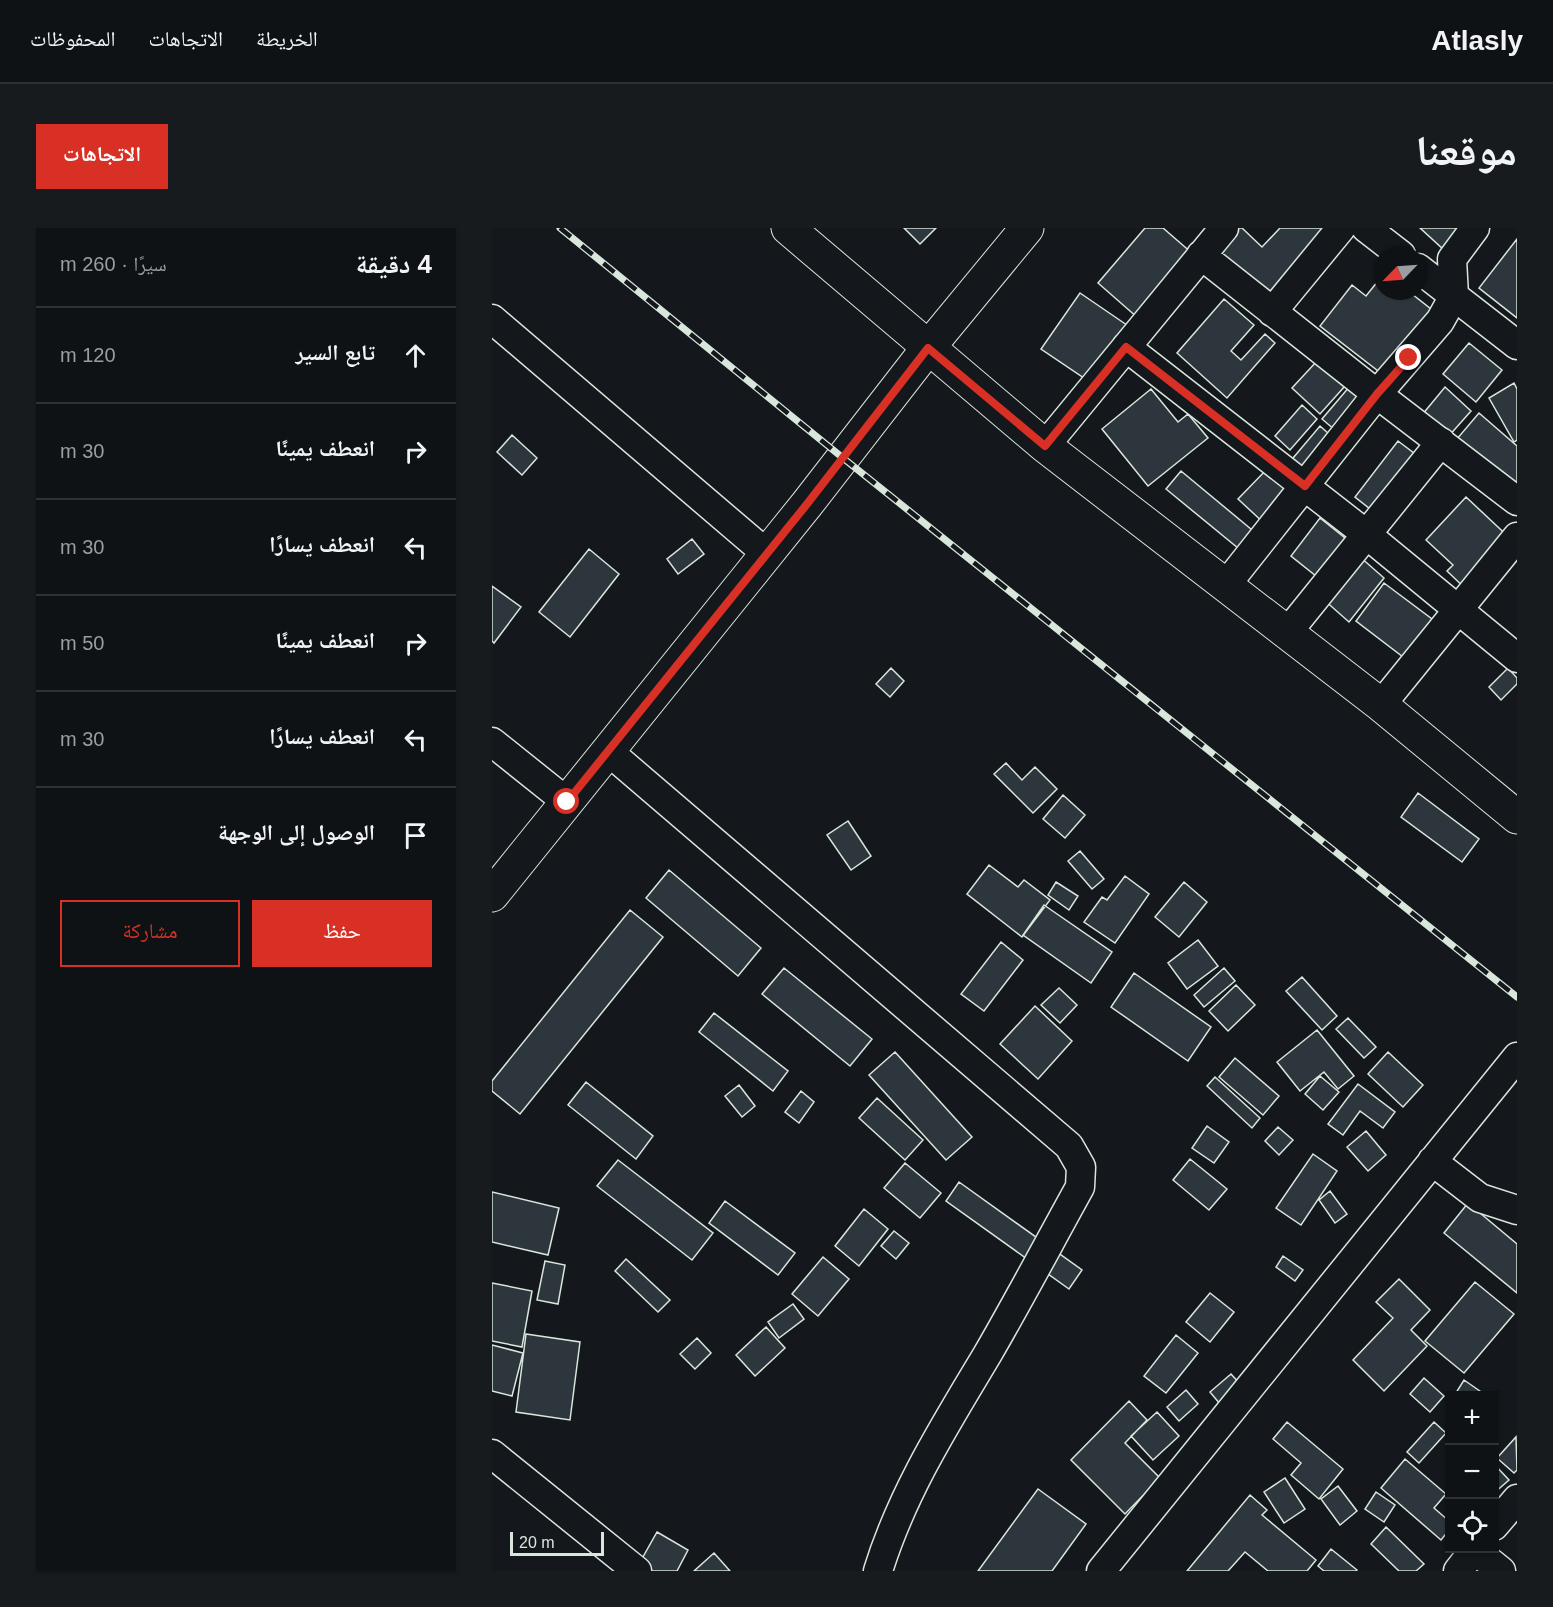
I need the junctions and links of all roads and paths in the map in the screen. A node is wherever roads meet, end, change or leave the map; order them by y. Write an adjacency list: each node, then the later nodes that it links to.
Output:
1 (788, 228): 15 (street)
2 (1027, 228): 15 (street)
3 (1224, 228): 8 (street)
4 (1341, 228): 11 (street)
5 (1366, 228): 7 (street)
6 (1475, 228): 10 (street)
7 (1389, 246)
8 (1201, 255): 11 (street); 14 (street)
9 (1427, 275): 10 (street)
10 (1454, 296): 13 (street); 16 (street)
11 (1272, 312): 16 (street)
12 (492, 319): 23 (street)
13 (1517, 345)
14 (1126, 347): 18 (street); 19 (street)
15 (928, 348): 18 (street); 23 (street)
16 (1377, 394): 17 (street); 19 (street)
17 (1441, 442): 20 (street); 21 (street)
18 (1045, 446): 24 (street)
19 (1305, 486): 21 (street); 24 (street)
20 (1517, 501)
21 (1366, 534): 25 (street); 26 (street)
22 (1517, 537): 25 (street)
23 (767, 554): 30 (street)
24 (1226, 585): 26 (street)
25 (1458, 609): 27 (street); 28 (street)
26 (1287, 633): 28 (street)
27 (1517, 658)
28 (1381, 705): 32 (street)
29 (492, 742): 31 (street)
30 (608, 751): 31 (street); 42 (street)
31 (567, 802): 33 (street)
32 (1517, 817)
33 (492, 895)
34 (1517, 1057): 35 (street)
35 (1432, 1161): 36 (street); 43 (street)
36 (1517, 1210)
37 (492, 1454): 41 (street)
38 (1517, 1499): 39 (street)
39 (1499, 1520)
40 (1470, 1556): 44 (street)
41 (637, 1571)
42 (878, 1571)
43 (1101, 1571)
44 (1501, 1571)

